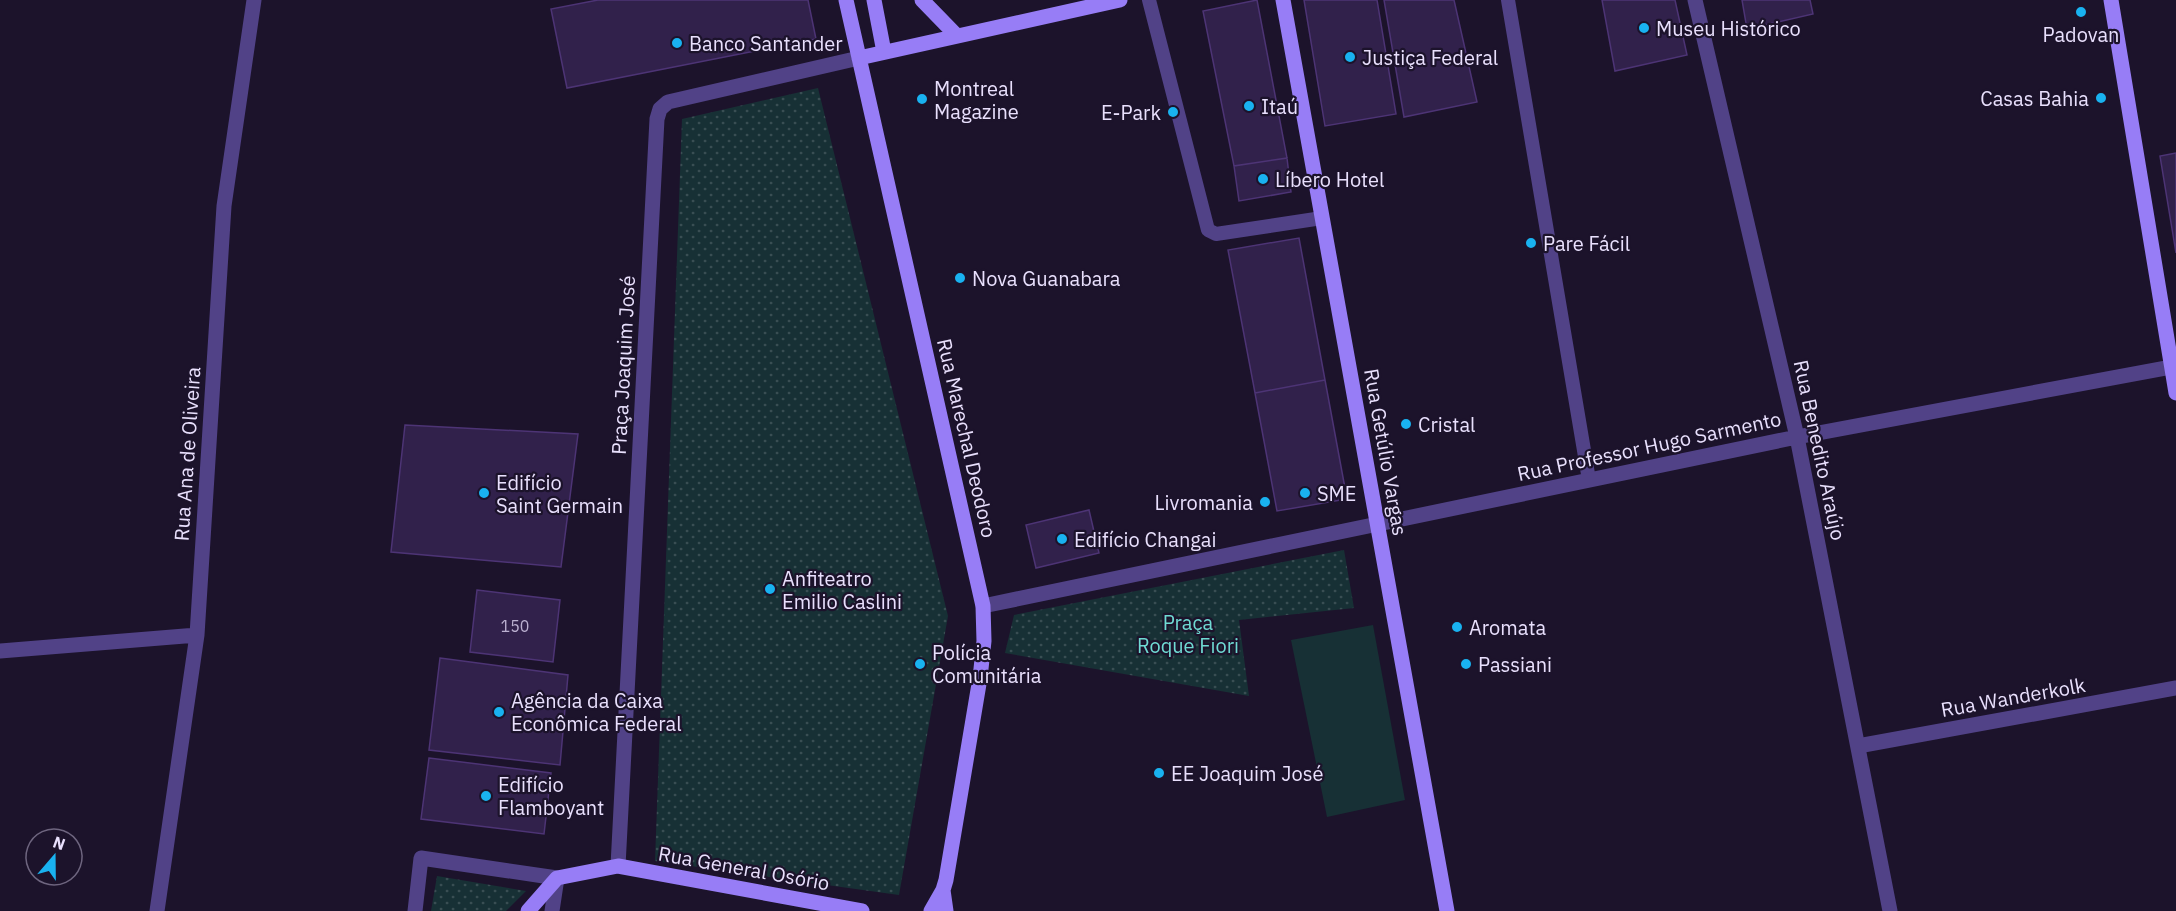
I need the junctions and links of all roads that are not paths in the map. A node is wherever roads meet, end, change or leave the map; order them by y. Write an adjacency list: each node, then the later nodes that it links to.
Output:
1 (254, 0): 21 (street, Rua Ana de Oliveira)
2 (846, 0): 13 (main road, Rua Marechal Deodoro)
3 (873, 0): 12 (main road)
4 (922, 0): 11 (main road)
5 (1120, 0): 11 (main road)
6 (1149, 0): 14 (lane)
7 (1282, 0): 14 (main road, Rua Getúlio Vargas)
8 (1508, 0): 18 (lane)
9 (1695, 0): 17 (street, Rua Benedito Araújo)
10 (2111, 0): 15 (main road)
11 (957, 36): 12 (main road)
12 (884, 52): 13 (main road)
13 (859, 58): 20 (main road, Rua Marechal Deodoro); 25 (street, Praça Joaquim José)
14 (1322, 218): 19 (main road, Rua Getúlio Vargas)
15 (2174, 366): 16 (main road); 17 (street, Rua Professor Hugo Sarmento)
16 (2176, 393)
17 (1797, 437): 18 (street, Rua Professor Hugo Sarmento); 24 (street, Rua Benedito Araújo)
18 (1589, 480): 19 (street, Rua Professor Hugo Sarmento)
19 (1378, 524): 20 (street); 35 (main road, Rua Getúlio Vargas)
20 (983, 606): 27 (main road, Rua Marechal Deodoro)
21 (197, 635): 22 (street); 28 (street, Rua Ana de Oliveira)
22 (0, 651)
23 (2176, 688): 24 (street, Rua Wanderkolk)
24 (1858, 746): 36 (street, Rua Benedito Araújo)
25 (618, 866): 26 (main road); 32 (main road, Rua General Osório)
26 (557, 878): 29 (street); 30 (main road); 31 (street)
27 (943, 890): 33 (main road, Rua Marechal Deodoro); 34 (main road, Rua Marechal Deodoro)
28 (157, 911)
29 (415, 911)
30 (528, 911)
31 (552, 911)
32 (862, 911)
33 (931, 911)
34 (946, 911)
35 (1447, 911)
36 (1890, 911)

